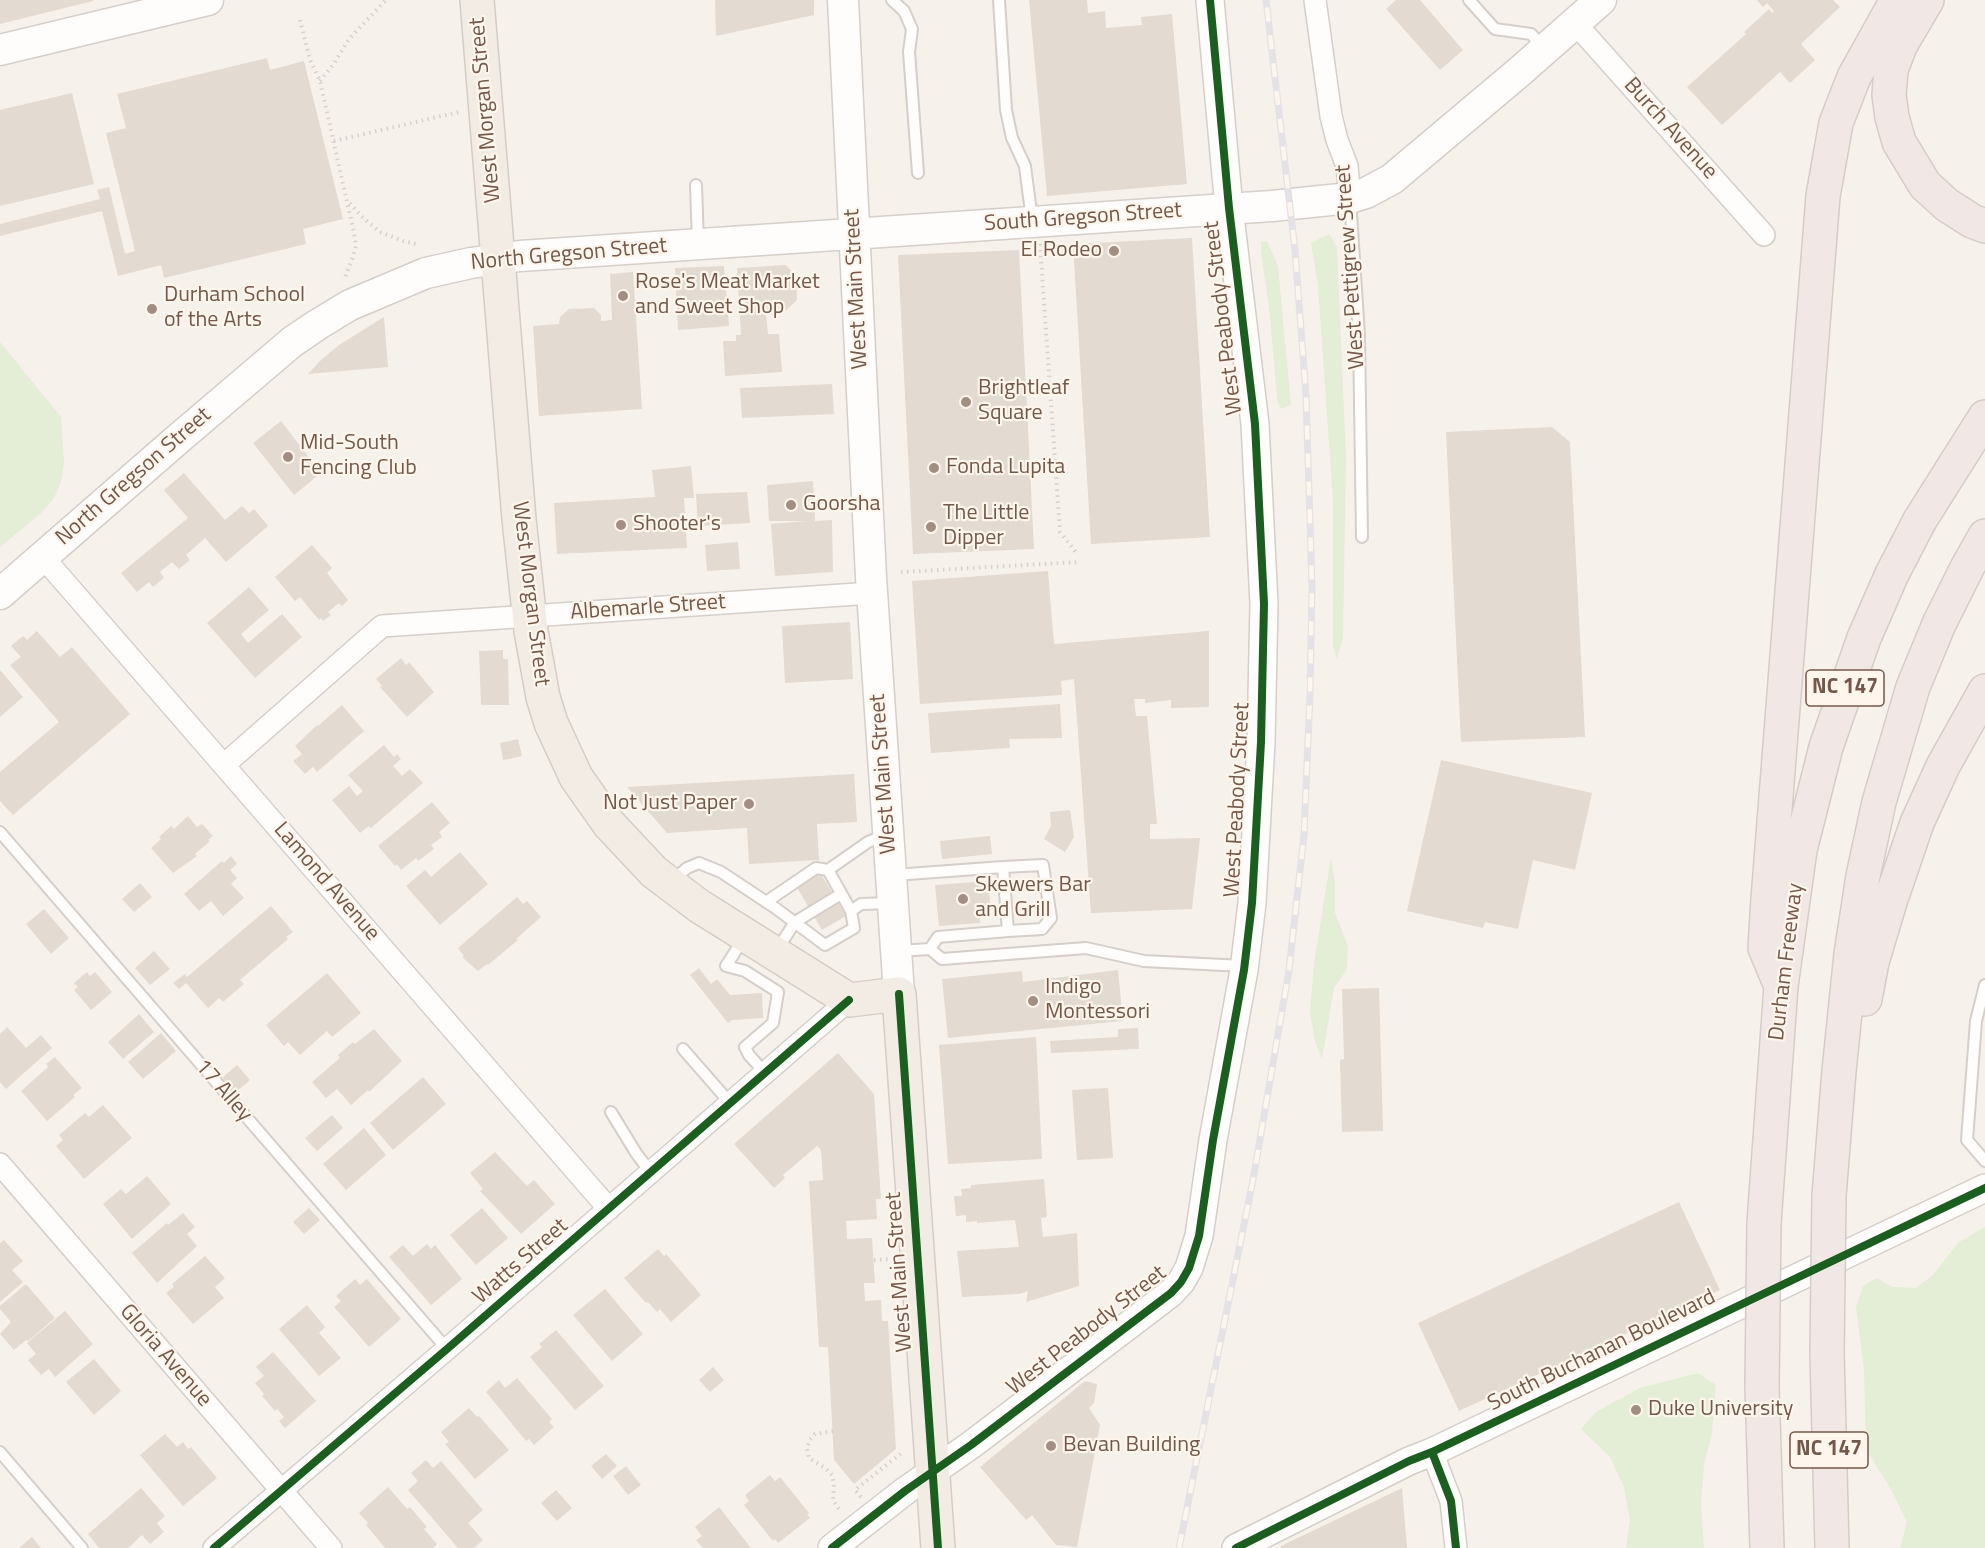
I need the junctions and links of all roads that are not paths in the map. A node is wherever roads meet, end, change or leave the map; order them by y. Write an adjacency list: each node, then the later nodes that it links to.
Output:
1 (208, 0): 12 (main road)
2 (477, 0): 25 (main road, West Morgan Street)
3 (843, 0): 22 (main road, West Main Street)
4 (892, 0): 16 (lane)
5 (999, 0): 21 (lane)
6 (1210, 0): 19 (street, West Peabody Street)
7 (1315, 0): 18 (street, West Pettigrew Street)
8 (1469, 0): 15 (lane)
9 (1601, 0): 13 (main road, South Gregson Street)
10 (1897, 0): 52 (highway)
11 (1927, 0): 20 (highway)
12 (126, 10): 14 (main road)
13 (1575, 23): 15 (main road, South Gregson Street); 23 (street, Burch Avenue)
14 (0, 50)
15 (1545, 50): 18 (main road, South Gregson Street)
16 (918, 173)
17 (696, 185): 24 (lane)
18 (1350, 198): 19 (main road, South Gregson Street); 28 (lane, West Pettigrew Street)
19 (1229, 208): 21 (main road, South Gregson Street); 50 (street, West Peabody Street)
20 (1985, 226)
21 (1036, 231): 22 (main road, South Gregson Street)
22 (854, 234): 24 (main road, North Gregson Street); 30 (main road, West Main Street)
23 (1764, 235)
24 (698, 244): 25 (main road, North Gregson Street)
25 (498, 259): 29 (main road, North Gregson Street); 32 (main road, West Morgan Street)
26 (1985, 417): 52 (highway, Durham Freeway / NC 147)
27 (1985, 536): 56 (highway, NC 147)
28 (1362, 537)
29 (42, 556): 31 (main road, North Gregson Street); 34 (street, Lamond Avenue)
30 (872, 593): 32 (street, Albemarle Street); 36 (main road, West Main Street)
31 (0, 594)
32 (529, 616): 34 (street, Albemarle Street); 39 (main road, West Morgan Street)
33 (1985, 692): 56 (highway)
34 (224, 765): 64 (street, Lamond Avenue)
35 (0, 832): 65 (lane, 17 Alley)
36 (888, 834): 38 (lane); 40 (main road, West Main Street)
37 (1003, 867): 40 (lane); 45 (lane); 45 (lane)
38 (828, 870): 41 (lane); 42 (lane)
39 (669, 884): 42 (lane); 46 (main road, West Morgan Street)
40 (891, 889): 43 (lane); 48 (main road, West Main Street)
41 (841, 894): 43 (lane); 44 (lane)
42 (766, 902): 44 (lane)
43 (852, 911): 44 (lane)
44 (795, 922): 49 (lane)
45 (1008, 931): 47 (lane)
46 (746, 935): 49 (main road, West Morgan Street); 57 (lane)
47 (930, 949): 48 (lane); 50 (lane)
48 (895, 951): 53 (main road, West Main Street)
49 (775, 953): 54 (main road, West Morgan Street)
50 (1244, 966): 68 (street, West Peabody Street)
51 (1985, 985): 60 (lane)
52 (1781, 986): 77 (highway, Durham Freeway / NC 147, bridge)
53 (898, 994): 54 (main road); 68 (main road, West Main Street)
54 (849, 1000): 57 (street, Watts Street)
55 (683, 1049): 58 (lane)
56 (1839, 1071): 78 (highway, NC 147, bridge)
57 (765, 1074): 58 (street, Watts Street)
58 (731, 1104): 62 (street, Watts Street)
59 (611, 1113): 62 (lane)
60 (1985, 1161)
61 (0, 1164): 69 (street, Gloria Avenue)
62 (651, 1173): 64 (street, Watts Street)
63 (1985, 1188): 67 (street, South Buchanan Boulevard)
64 (609, 1209): 65 (street, Watts Street)
65 (447, 1349): 69 (street, Watts Street)
66 (0, 1452): 70 (lane)
67 (1432, 1452): 75 (street, South Buchanan Boulevard); 76 (street)
68 (932, 1473): 73 (street, West Peabody Street); 74 (main road, West Main Street)
69 (281, 1490): 71 (street, Watts Street); 72 (street, Gloria Avenue)
70 (82, 1548)
71 (214, 1548)
72 (331, 1548)
73 (832, 1548)
74 (938, 1548)
75 (1236, 1548)
76 (1456, 1548)
77 (1767, 1548)
78 (1832, 1548)

